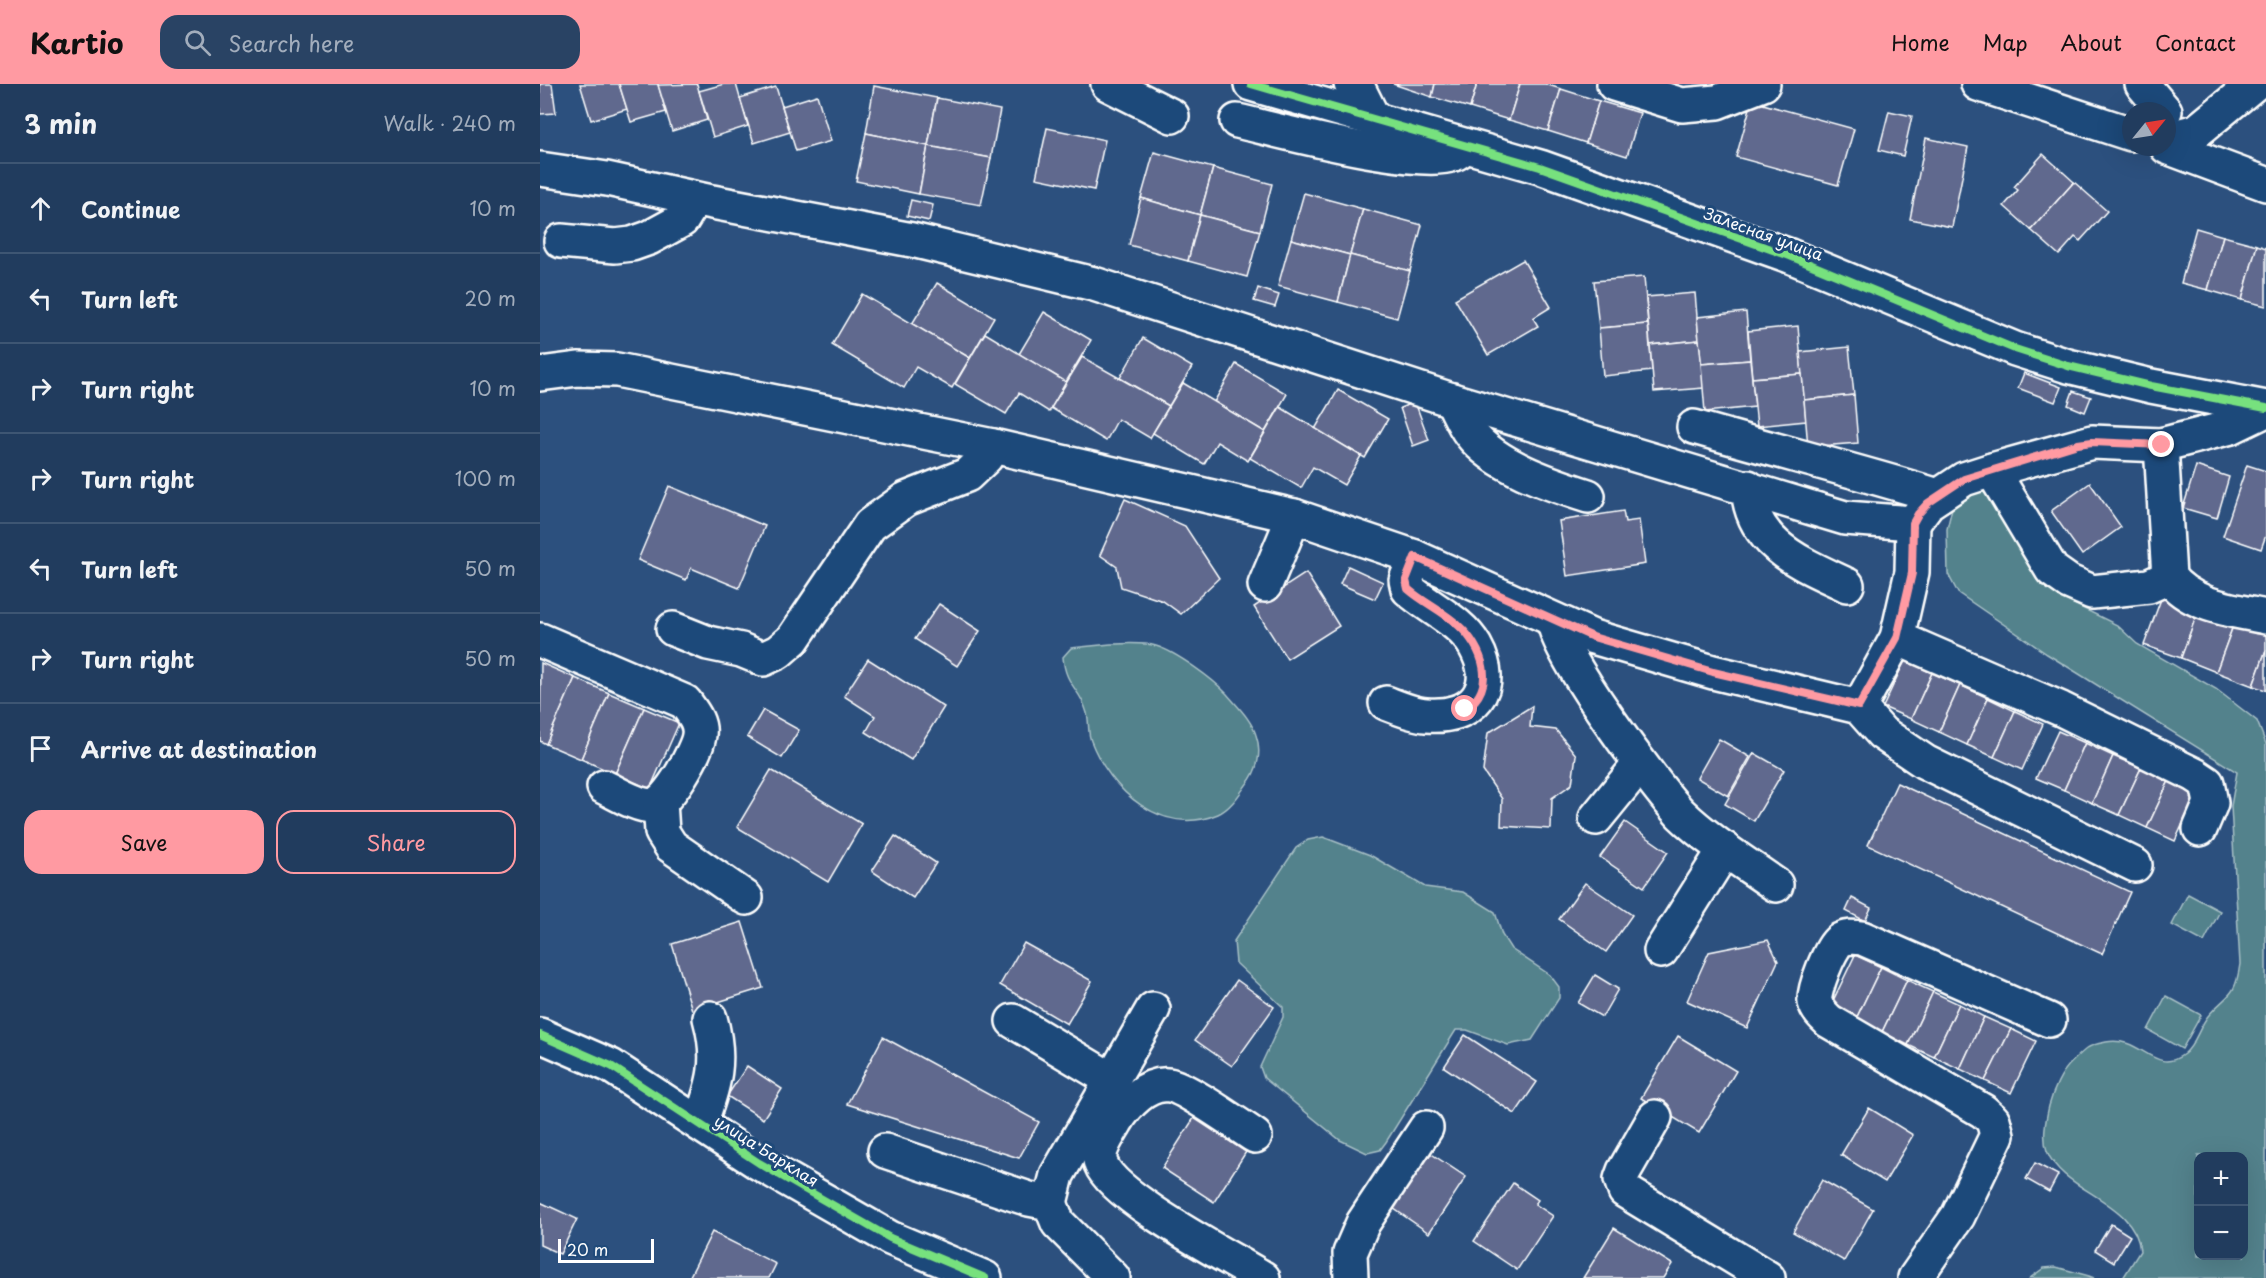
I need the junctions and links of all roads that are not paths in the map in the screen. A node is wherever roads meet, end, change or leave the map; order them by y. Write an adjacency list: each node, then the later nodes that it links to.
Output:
1 (1108, 84): 11 (street)
2 (1251, 84): 12 (street, Залесная улица)
3 (1351, 84): 12 (street)
4 (1614, 84): 9 (street)
5 (1763, 84): 9 (street)
6 (1978, 84): 14 (street)
7 (2142, 84): 10 (street)
8 (2254, 84): 15 (street)
9 (1686, 94)
10 (2154, 102)
11 (1172, 116)
12 (1374, 120): 17 (street, Залесная улица)
13 (1237, 121): 17 (street)
14 (2122, 131)
15 (2176, 132)
16 (2176, 134): 19 (street)
17 (1463, 145): 24 (street, Залесная улица)
18 (540, 169): 20 (street)
19 (2266, 184)
20 (695, 199): 21 (street); 23 (street)
21 (561, 242)
22 (540, 374): 27 (street)
23 (1452, 400): 29 (street); 30 (street)
24 (2266, 409): 26 (street)
25 (1694, 427): 31 (street)
26 (2162, 445): 28 (street); 35 (street)
27 (993, 446): 32 (street); 40 (street)
28 (1992, 470): 31 (street); 35 (street)
29 (1748, 487): 33 (street); 37 (street)
30 (1588, 496)
31 (1938, 496): 33 (street)
32 (1294, 516): 34 (street); 36 (street)
33 (1913, 523): 41 (street)
34 (1415, 557): 39 (street); 43 (street)
35 (2169, 577): 38 (street)
36 (1265, 585)
37 (1846, 585)
38 (2266, 617)
39 (1554, 620): 44 (street); 45 (street)
40 (673, 629)
41 (1897, 638): 44 (street); 49 (street)
42 (540, 640): 47 (street)
43 (1386, 703)
44 (1859, 706): 51 (street)
45 (1640, 764): 48 (street); 50 (street)
46 (604, 787): 47 (street)
47 (660, 802): 53 (street)
48 (1596, 818)
49 (2200, 830)
50 (1725, 849): 52 (street); 54 (street)
51 (2135, 865)
52 (1776, 885)
53 (746, 898)
54 (1661, 951)
55 (1153, 1009): 60 (street)
56 (710, 1018): 62 (street)
57 (2049, 1020): 72 (street)
58 (1013, 1021): 60 (street)
59 (540, 1035): 62 (street, улица Барклая)
60 (1110, 1079): 66 (street)
61 (1655, 1117): 71 (street)
62 (700, 1124): 67 (street, улица Барклая)
63 (1426, 1128): 70 (street)
64 (1255, 1136): 69 (street)
65 (885, 1151): 66 (street)
66 (1050, 1203): 68 (street)
67 (985, 1278)
68 (1113, 1278)
69 (1263, 1278)
70 (1351, 1278)
71 (1768, 1278)
72 (1915, 1278)

